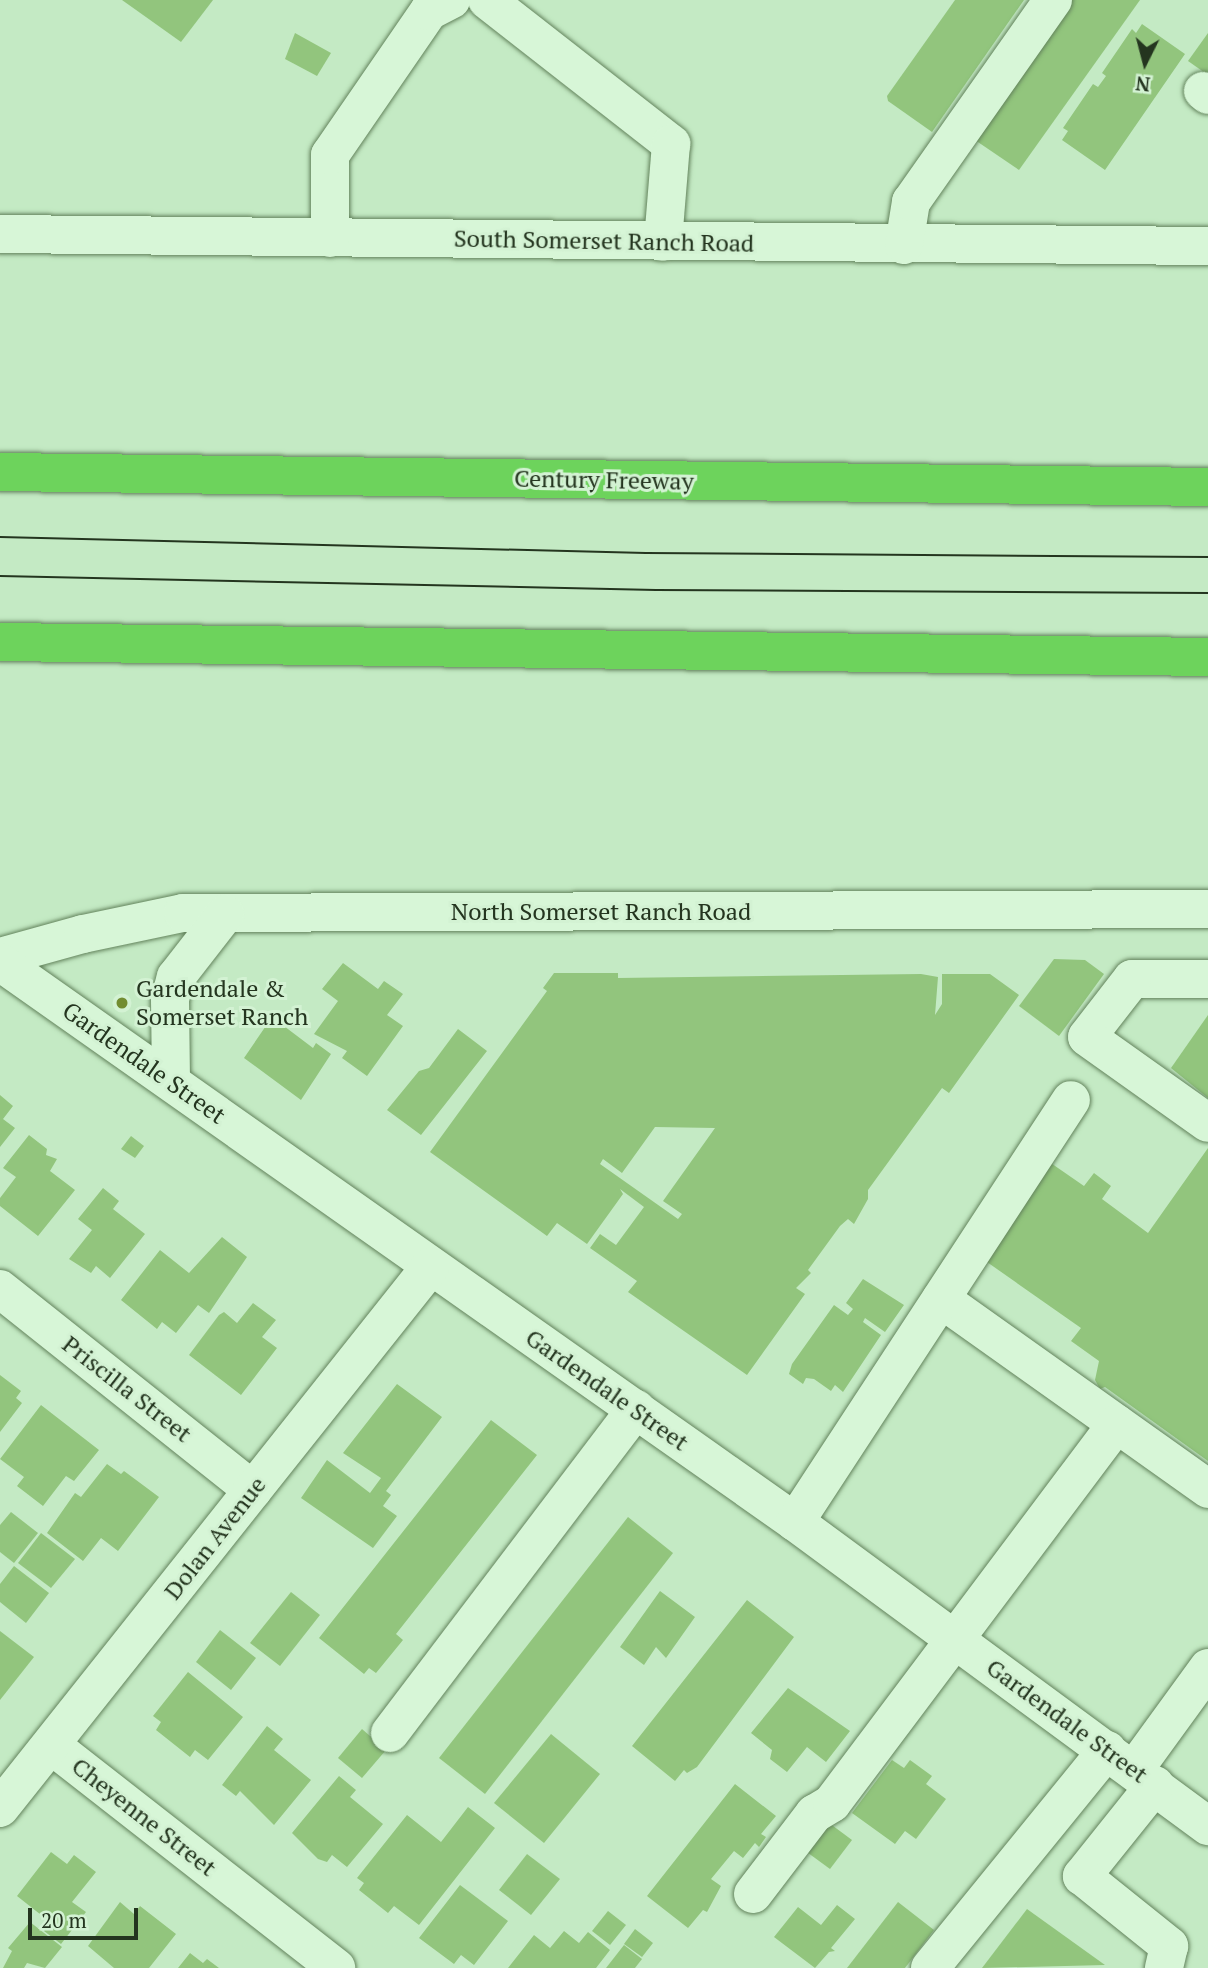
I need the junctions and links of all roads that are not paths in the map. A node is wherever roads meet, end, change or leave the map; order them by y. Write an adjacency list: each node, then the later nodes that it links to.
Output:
1 (451, 0): 5 (street)
2 (487, 0): 6 (street)
3 (1053, 0): 7 (street)
4 (0, 234): 5 (street, South Somerset Ranch Road)
5 (330, 238): 6 (street, South Somerset Ranch Road)
6 (663, 242): 7 (street, South Somerset Ranch Road)
7 (904, 245): 8 (street, South Somerset Ranch Road)
8 (1208, 246)
9 (0, 472): 10 (highway, Century Freeway)
10 (1208, 487)
11 (0, 642): 12 (highway)
12 (1208, 657)
13 (1208, 909): 14 (street, North Somerset Ranch Road)
14 (225, 914): 15 (street, North Somerset Ranch Road); 17 (street)
15 (0, 960): 17 (street, Gardendale Street)
16 (1208, 979): 19 (street)
17 (172, 1081): 20 (street, Gardendale Street)
18 (1071, 1100): 22 (street)
19 (1208, 1123)
20 (430, 1267): 23 (street, Gardendale Street); 26 (street, Dolan Avenue)
21 (0, 1289): 26 (street, Priscilla Street)
22 (941, 1299): 24 (street); 27 (street)
23 (636, 1409): 27 (street, Gardendale Street); 30 (street)
24 (1117, 1424): 25 (street); 28 (street)
25 (1208, 1489)
26 (253, 1490): 31 (street, Dolan Avenue)
27 (795, 1522): 28 (street, Gardendale Street)
28 (957, 1640): 32 (street, Gardendale Street); 35 (street)
29 (1208, 1668): 32 (street)
30 (390, 1733)
31 (51, 1745): 33 (street, Dolan Avenue); 36 (street, Cheyenne Street)
32 (1132, 1769): 34 (street, Gardendale Street); 37 (street); 38 (street)
33 (0, 1807)
34 (1208, 1826)
35 (752, 1894)
36 (336, 1968)
37 (930, 1968)
38 (1164, 1968)

